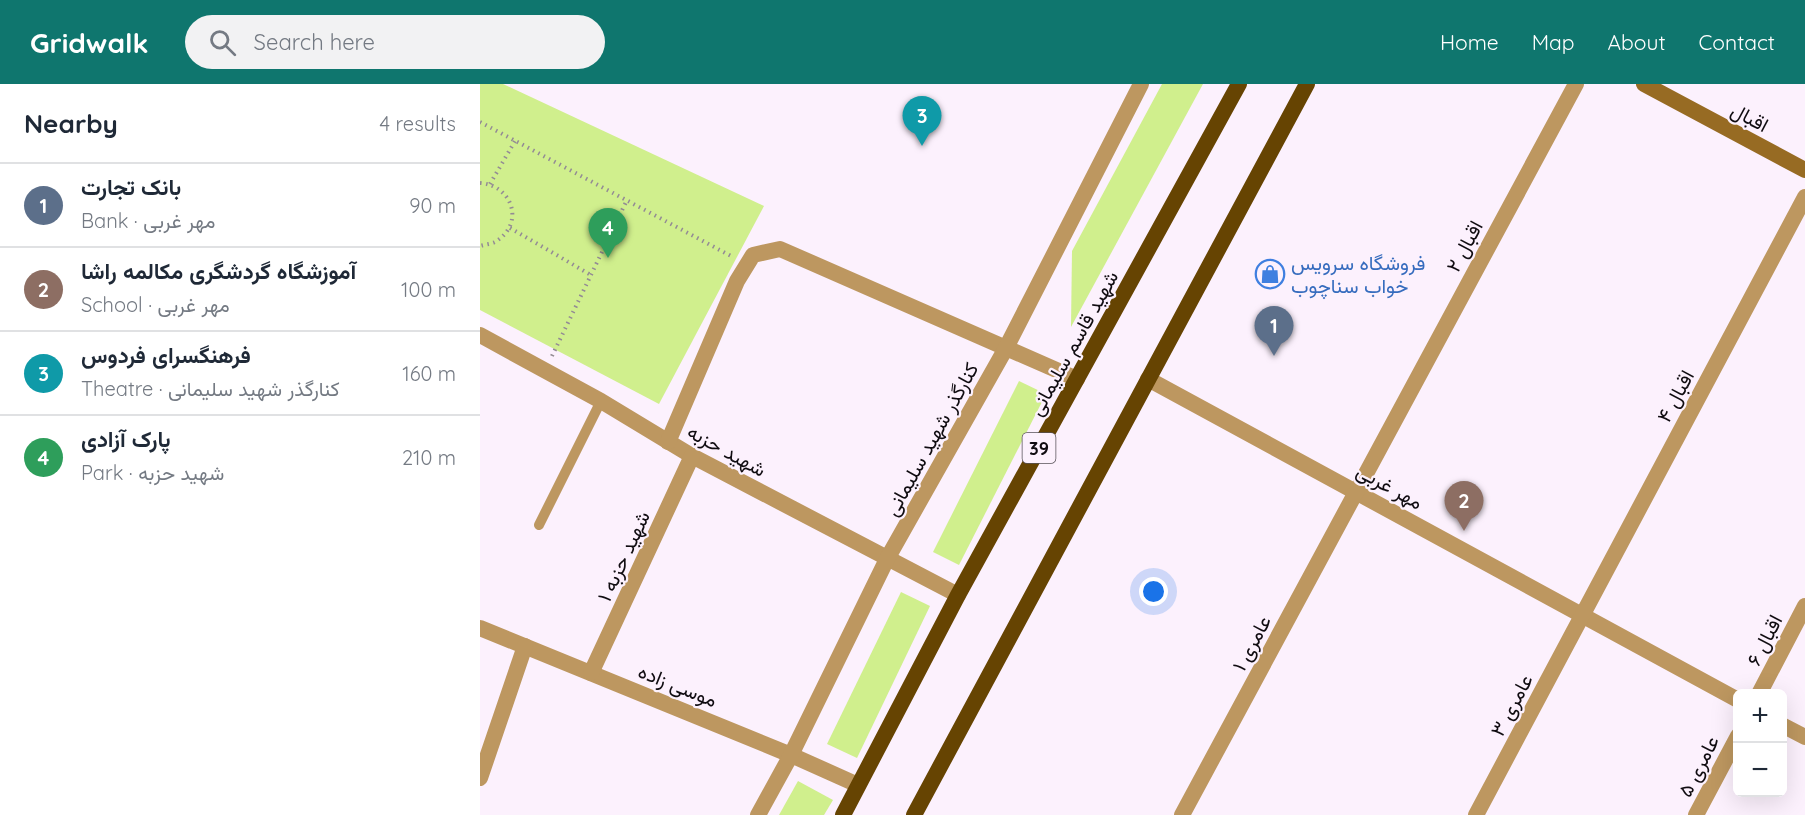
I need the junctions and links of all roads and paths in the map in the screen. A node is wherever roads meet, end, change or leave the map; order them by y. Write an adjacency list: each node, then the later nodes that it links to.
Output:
1 (1141, 84): 18 (street, کنارگذر شهید سلیمانی)
2 (1239, 84): 21 (highway, شهید قاسم سلیمانی / 39)
3 (1306, 84): 20 (highway)
4 (1576, 84): 25 (street, اقبال ۲)
5 (1644, 84): 8 (main road, اقبال)
6 (480, 122): 7 (path)
7 (515, 141): 10 (path); 12 (path)
8 (1805, 170)
9 (480, 183): 10 (path)
10 (490, 184): 13 (path)
11 (1805, 196): 30 (street, اقبال ۴)
12 (627, 200): 15 (path); 16 (path)
13 (510, 228): 14 (path); 16 (path)
14 (480, 246)
15 (748, 264): 18 (street); 23 (street)
16 (591, 275): 19 (path)
17 (480, 335): 19 (street, شهید حزبه)
18 (1006, 348): 21 (street); 27 (street, کنارگذر شهید سلیمانی)
19 (545, 370): 22 (street, شهید حزبه)
20 (1148, 379): 25 (street, مهر غربی); 44 (highway)
21 (1077, 380): 28 (highway, شهید قاسم سلیمانی / 39)
22 (601, 401): 23 (street, شهید حزبه); 26 (lane)
23 (668, 442): 24 (street, شهید حزبه)
24 (692, 456): 27 (street, شهید حزبه); 33 (street, شهید حزبه ۱)
25 (1356, 492): 30 (street, مهر غربی); 45 (street, عامری ۱)
26 (539, 525)
27 (887, 559): 28 (street, شهید حزبه); 39 (street, کنارگذر شهید سلیمانی)
28 (958, 595): 41 (highway, شهید قاسم سلیمانی / 39)
29 (1805, 606): 34 (street, اقبال ۶)
30 (1582, 615): 35 (street, مهر غربی); 46 (street, عامری ۳)
31 (480, 628): 32 (street, موسی زاده)
32 (525, 646): 33 (street, موسی زاده); 40 (street)
33 (591, 673): 39 (street, موسی زاده)
34 (1761, 689)
35 (1733, 698)
36 (1787, 728): 37 (street)
37 (1805, 737)
38 (1733, 743): 47 (street, عامری ۵)
39 (791, 755): 41 (street, موسی زاده); 42 (street, کنارگذر شهید سلیمانی)
40 (480, 778)
41 (858, 785): 43 (highway, شهید قاسم سلیمانی / 39)
42 (758, 815)
43 (843, 815)
44 (914, 815)
45 (1182, 815)
46 (1476, 815)
47 (1696, 815)

